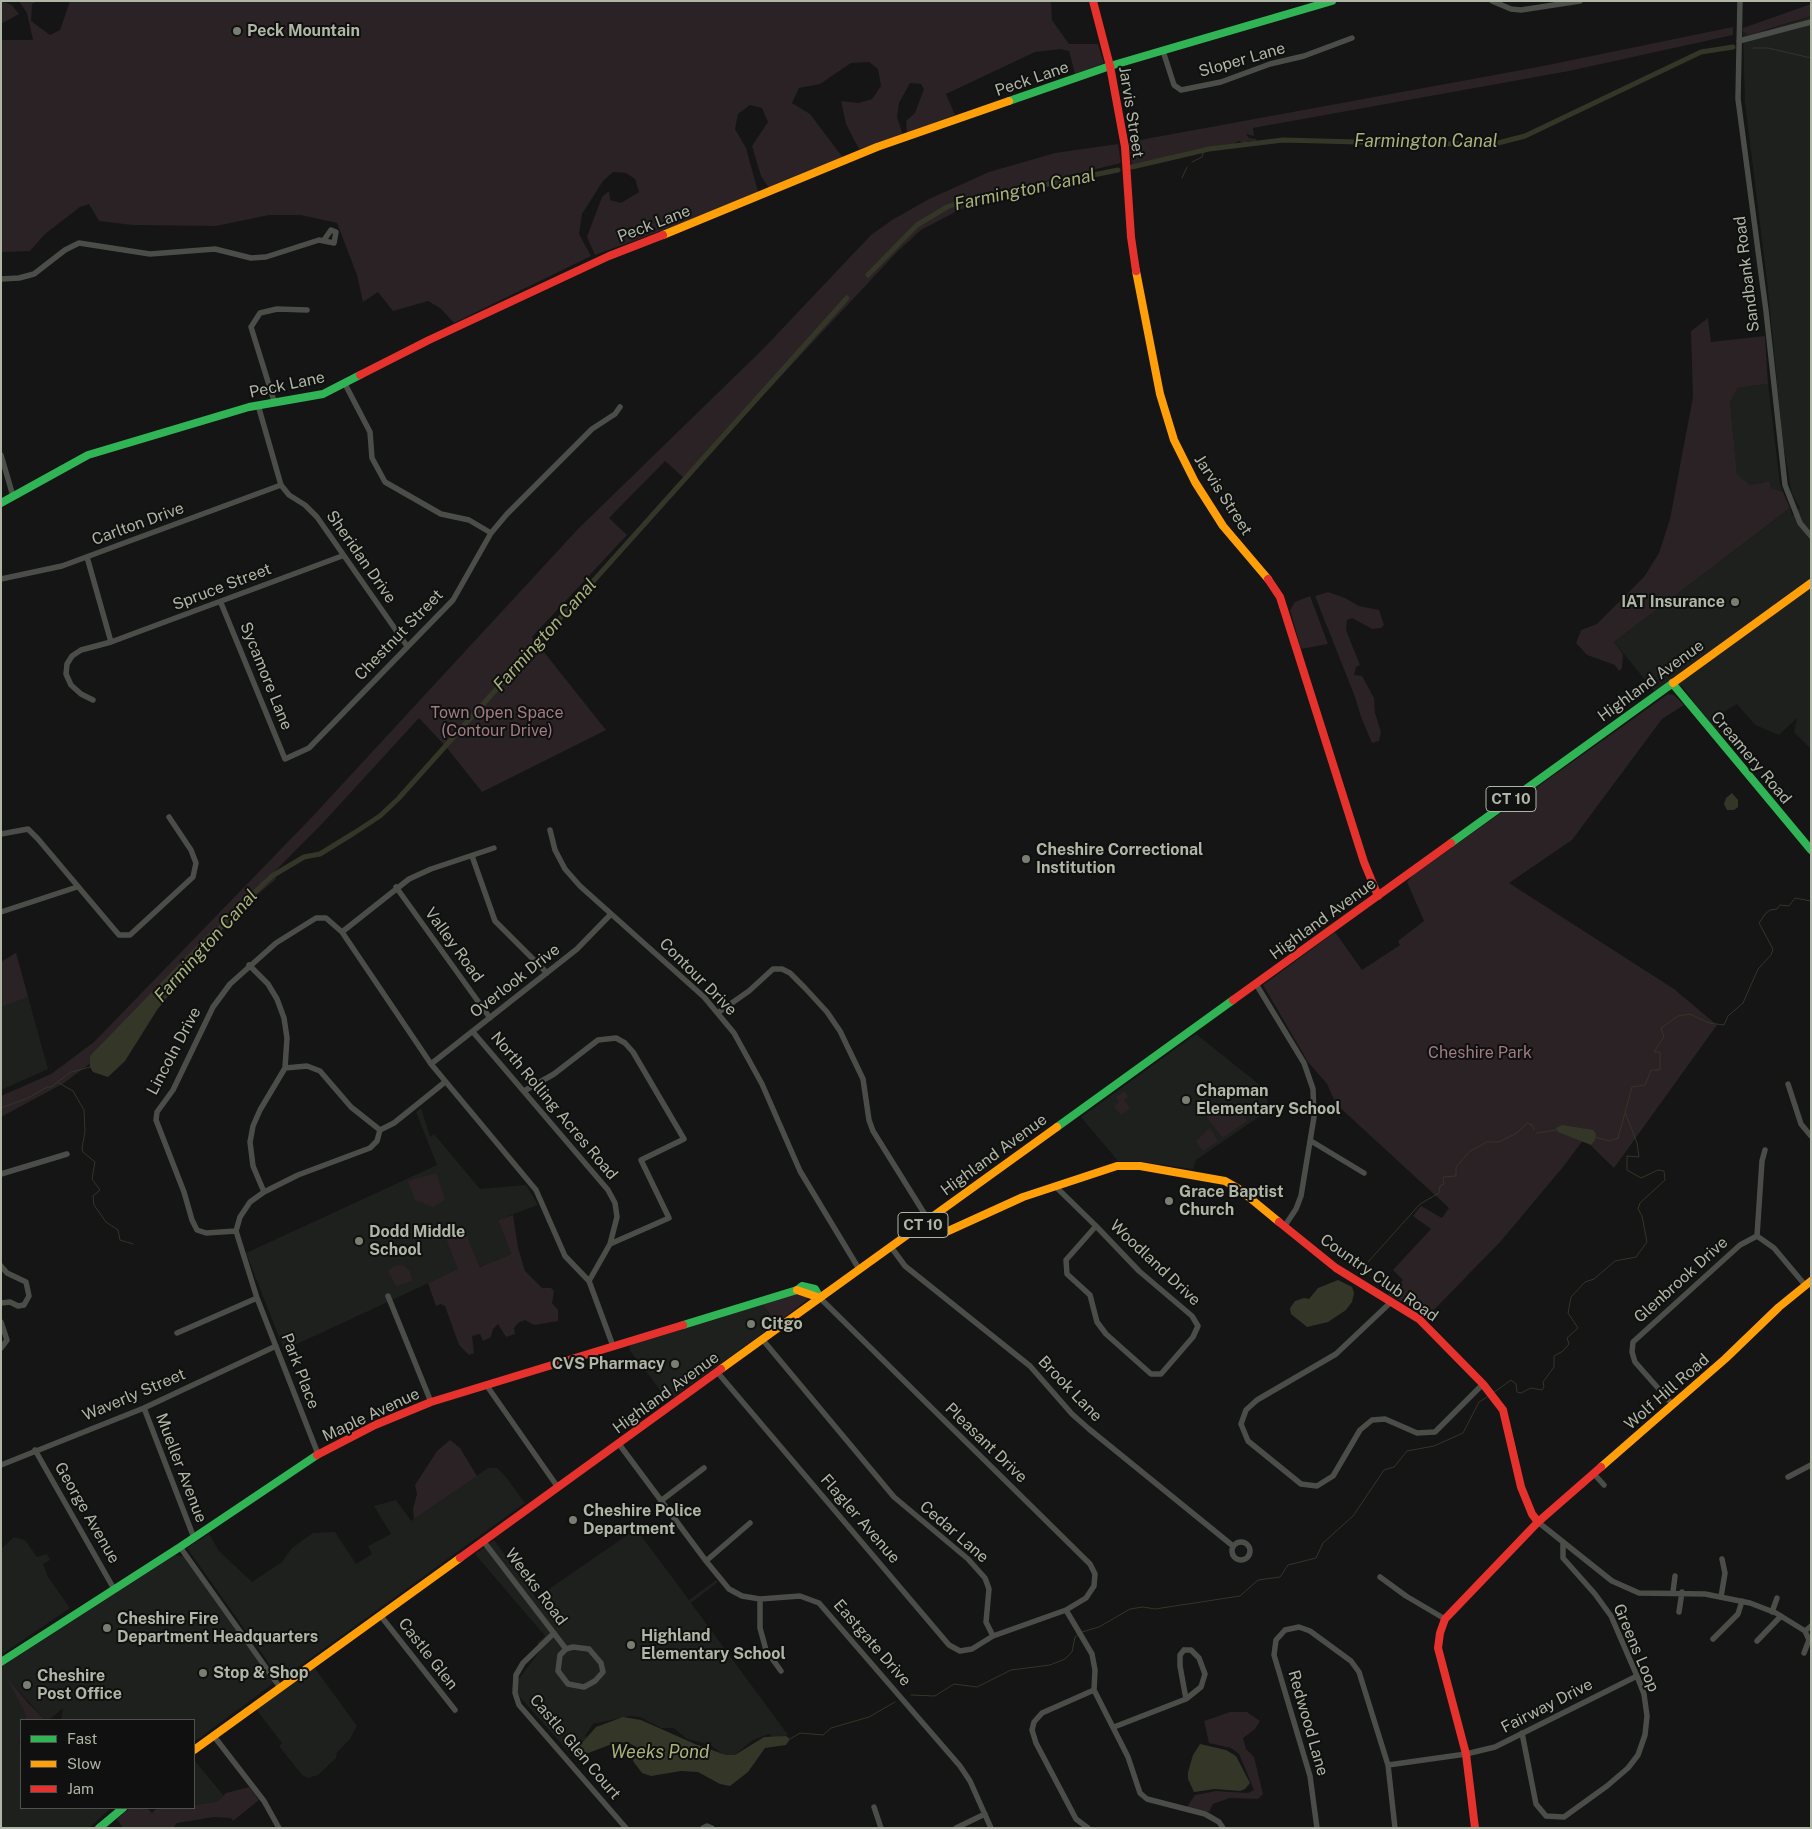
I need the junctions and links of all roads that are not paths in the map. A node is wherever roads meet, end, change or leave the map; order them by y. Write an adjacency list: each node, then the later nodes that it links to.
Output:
1 (1093, 1): 10 (main road, Jarvis Street)
2 (1332, 1): 9 (main road, Peck Lane)
3 (1492, 1): 4 (street)
4 (1580, 1)
5 (1740, 1): 8 (street, Sandbank Road)
6 (1811, 22): 8 (street)
7 (1352, 38): 9 (street, Sloper Lane)
8 (1738, 41): 23 (street, Sandbank Road)
9 (1163, 51): 10 (main road, Peck Lane)
10 (1110, 66): 14 (main road, Peck Lane); 42 (main road, Jarvis Street)
11 (324, 240): 12 (street)
12 (1, 278)
13 (307, 310): 15 (street)
14 (345, 384): 15 (main road, Peck Lane); 22 (street)
15 (274, 401): 16 (main road, Peck Lane)
16 (258, 405): 19 (street); 20 (main road, Peck Lane)
17 (620, 407): 22 (street, Chestnut Street)
18 (1, 456): 20 (street)
19 (281, 485): 24 (street, Sheridan Drive); 25 (street, Carlton Drive)
20 (13, 496): 21 (main road, Peck Lane)
21 (1, 503)
22 (491, 533): 30 (street, Chestnut Street)
23 (1811, 536)
24 (342, 556): 28 (street, Spruce Street); 30 (street, Sheridan Drive)
25 (88, 557): 26 (street, Carlton Drive); 29 (street)
26 (1, 579)
27 (1811, 583): 31 (main road, Highland Avenue / CT 10)
28 (221, 603): 29 (street, Spruce Street); 33 (street, Sycamore Lane)
29 (111, 642): 32 (street, Spruce Street)
30 (407, 646): 33 (street, Chestnut Street)
31 (1672, 683): 38 (main road, Creamery Road); 42 (main road, Highland Avenue / CT 10)
32 (93, 700)
33 (285, 759)
34 (169, 817): 41 (street)
35 (550, 830): 44 (street, Contour Drive)
36 (1, 834): 41 (street)
37 (494, 848): 39 (street)
38 (1811, 850)
39 (472, 856): 40 (street); 47 (street)
40 (396, 887): 45 (street); 50 (street, Valley Road)
41 (77, 888): 43 (street)
42 (1378, 896): 48 (main road, Highland Avenue / CT 10)
43 (1, 912)
44 (611, 914): 47 (street, Overlook Drive); 49 (street, Contour Drive)
45 (342, 932): 46 (street, Lincoln Drive); 52 (street)
46 (249, 965): 53 (street); 69 (street, Lincoln Drive)
47 (547, 972): 50 (street, Overlook Drive)
48 (1256, 984): 59 (street); 66 (main road, Highland Avenue / CT 10)
49 (719, 1012): 66 (street); 74 (street, Contour Drive)
50 (490, 1018): 51 (street, Overlook Drive)
51 (473, 1032): 52 (street, Overlook Drive); 56 (street, North Rolling Acres Road)
52 (431, 1064): 54 (street)
53 (286, 1068): 57 (street); 65 (street)
54 (445, 1082): 57 (street); 75 (street)
55 (1788, 1084): 58 (street)
56 (524, 1091): 71 (street, North Rolling Acres Road); 71 (street)
57 (380, 1130): 65 (street)
58 (1811, 1136)
59 (1311, 1140): 63 (street); 68 (street)
60 (1765, 1150): 70 (street)
61 (67, 1154): 62 (street)
62 (1, 1174)
63 (1364, 1174)
64 (1055, 1186): 66 (main road, Country Club Road); 67 (street, Woodland Drive); 68 (main road, Country Club Road)
65 (264, 1192): 69 (street)
66 (928, 1221): 72 (main road, Highland Avenue / CT 10)
67 (1096, 1226): 67 (street, Woodland Drive)
68 (1284, 1227): 80 (main road, Country Club Road)
69 (236, 1231): 78 (street, Park Place)
70 (1757, 1236): 76 (street); 92 (street, Glenbrook Drive)
71 (610, 1244): 75 (street, North Rolling Acres Road)
72 (891, 1247): 74 (main road, Highland Avenue / CT 10); 110 (street, Brook Lane)
73 (1, 1266): 81 (street)
74 (859, 1269): 79 (main road, Highland Avenue / CT 10)
75 (589, 1281): 86 (street)
76 (1808, 1283): 92 (main road, Wolf Hill Road)
77 (388, 1296): 91 (street)
78 (257, 1298): 83 (street); 85 (street, Park Place)
79 (820, 1298): 84 (main road, Highland Avenue / CT 10); 86 (main road, Maple Avenue); 123 (street, Pleasant Drive)
80 (1391, 1302): 90 (main road, Country Club Road); 90 (street)
81 (1, 1303)
82 (1, 1322): 87 (street)
83 (177, 1333)
84 (762, 1340): 88 (main road, Highland Avenue / CT 10); 132 (street, Cedar Lane)
85 (276, 1346): 93 (street, Waverly Street); 96 (street, Park Place)
86 (612, 1346): 89 (main road, Maple Avenue)
87 (1, 1348)
88 (718, 1373): 94 (main road, Highland Avenue / CT 10); 132 (street, Flagler Avenue)
89 (487, 1386): 91 (main road, Maple Avenue); 103 (street)
90 (1485, 1387): 105 (main road, Country Club Road)
91 (431, 1402): 96 (main road, Maple Avenue)
92 (1673, 1405): 100 (main road, Wolf Hill Road)
93 (144, 1408): 95 (street, Waverly Street); 107 (street, Mueller Avenue)
94 (619, 1444): 103 (main road, Highland Avenue / CT 10); 104 (street, Eastgate Drive)
95 (35, 1450): 97 (street, Waverly Street); 116 (street, George Avenue)
96 (318, 1454): 107 (main road, Maple Avenue)
97 (1, 1465)
98 (1811, 1465): 101 (street)
99 (704, 1468): 104 (street)
100 (1594, 1474): 102 (street); 105 (main road, Wolf Hill Road)
101 (1788, 1477)
102 (1604, 1485)
103 (557, 1486): 108 (main road, Highland Avenue / CT 10)
104 (662, 1500): 113 (street, Eastgate Drive)
105 (1538, 1522): 109 (street); 128 (main road)
106 (750, 1523): 113 (street)
107 (194, 1538): 111 (main road, Maple Avenue)
108 (484, 1542): 126 (main road, Highland Avenue / CT 10); 131 (street, Weeks Road)
109 (1563, 1543): 117 (street); 139 (street, Greens Loop)
110 (1233, 1546)
111 (180, 1547): 116 (main road, Maple Avenue); 140 (street)
112 (1722, 1560): 119 (street)
113 (706, 1561): 121 (street, Eastgate Drive)
114 (1675, 1576): 117 (street)
115 (1380, 1577): 128 (street)
116 (114, 1589): 137 (main road, Maple Avenue)
117 (1673, 1592): 118 (street)
118 (1682, 1592): 119 (street); 124 (street)
119 (1721, 1597): 122 (street)
120 (1777, 1598): 125 (street)
121 (760, 1599): 138 (street); 152 (street, Eastgate Drive)
122 (1742, 1601): 125 (street); 133 (street)
123 (1066, 1610): 132 (street); 141 (street)
124 (1678, 1612)
125 (1772, 1612): 127 (street)
126 (380, 1615): 140 (main road, Highland Avenue / CT 10); 143 (street, Castle Glen)
127 (1781, 1616): 130 (street); 134 (street)
128 (1445, 1618): 148 (main road)
129 (1811, 1626): 130 (street)
130 (1805, 1631): 136 (street)
131 (554, 1633): 135 (street, Weeks Road); 155 (street, Castle Glen Court)
132 (993, 1636)
133 (1713, 1639)
134 (1757, 1640)
135 (566, 1649): 135 (street, Weeks Road)
136 (1804, 1653)
137 (1, 1662)
138 (781, 1671)
139 (1637, 1676): 145 (street, Fairway Drive); 145 (street, Greens Loop)
140 (279, 1686): 146 (main road, Highland Avenue / CT 10)
141 (1094, 1690): 144 (street); 161 (street)
142 (1186, 1699): 142 (street); 144 (street)
143 (454, 1710)
144 (1114, 1727): 162 (street)
145 (1522, 1733): 148 (street, Fairway Drive)
146 (213, 1735): 147 (main road, Highland Avenue / CT 10); 154 (street)
147 (195, 1749)
148 (1466, 1754): 149 (street, Fairway Drive); 165 (main road)
149 (1388, 1765): 163 (street, Redwood Lane); 164 (street)
150 (874, 1807): 158 (street)
151 (121, 1809): 153 (main road)
152 (985, 1814): 159 (street); 160 (street, Eastgate Drive)
153 (99, 1828)
154 (279, 1828)
155 (626, 1828)
156 (703, 1828): 157 (street)
157 (712, 1828)
158 (881, 1828)
159 (956, 1828)
160 (991, 1828)
161 (1088, 1828)
162 (1223, 1828)
163 (1317, 1828)
164 (1395, 1828)
165 (1475, 1828)

